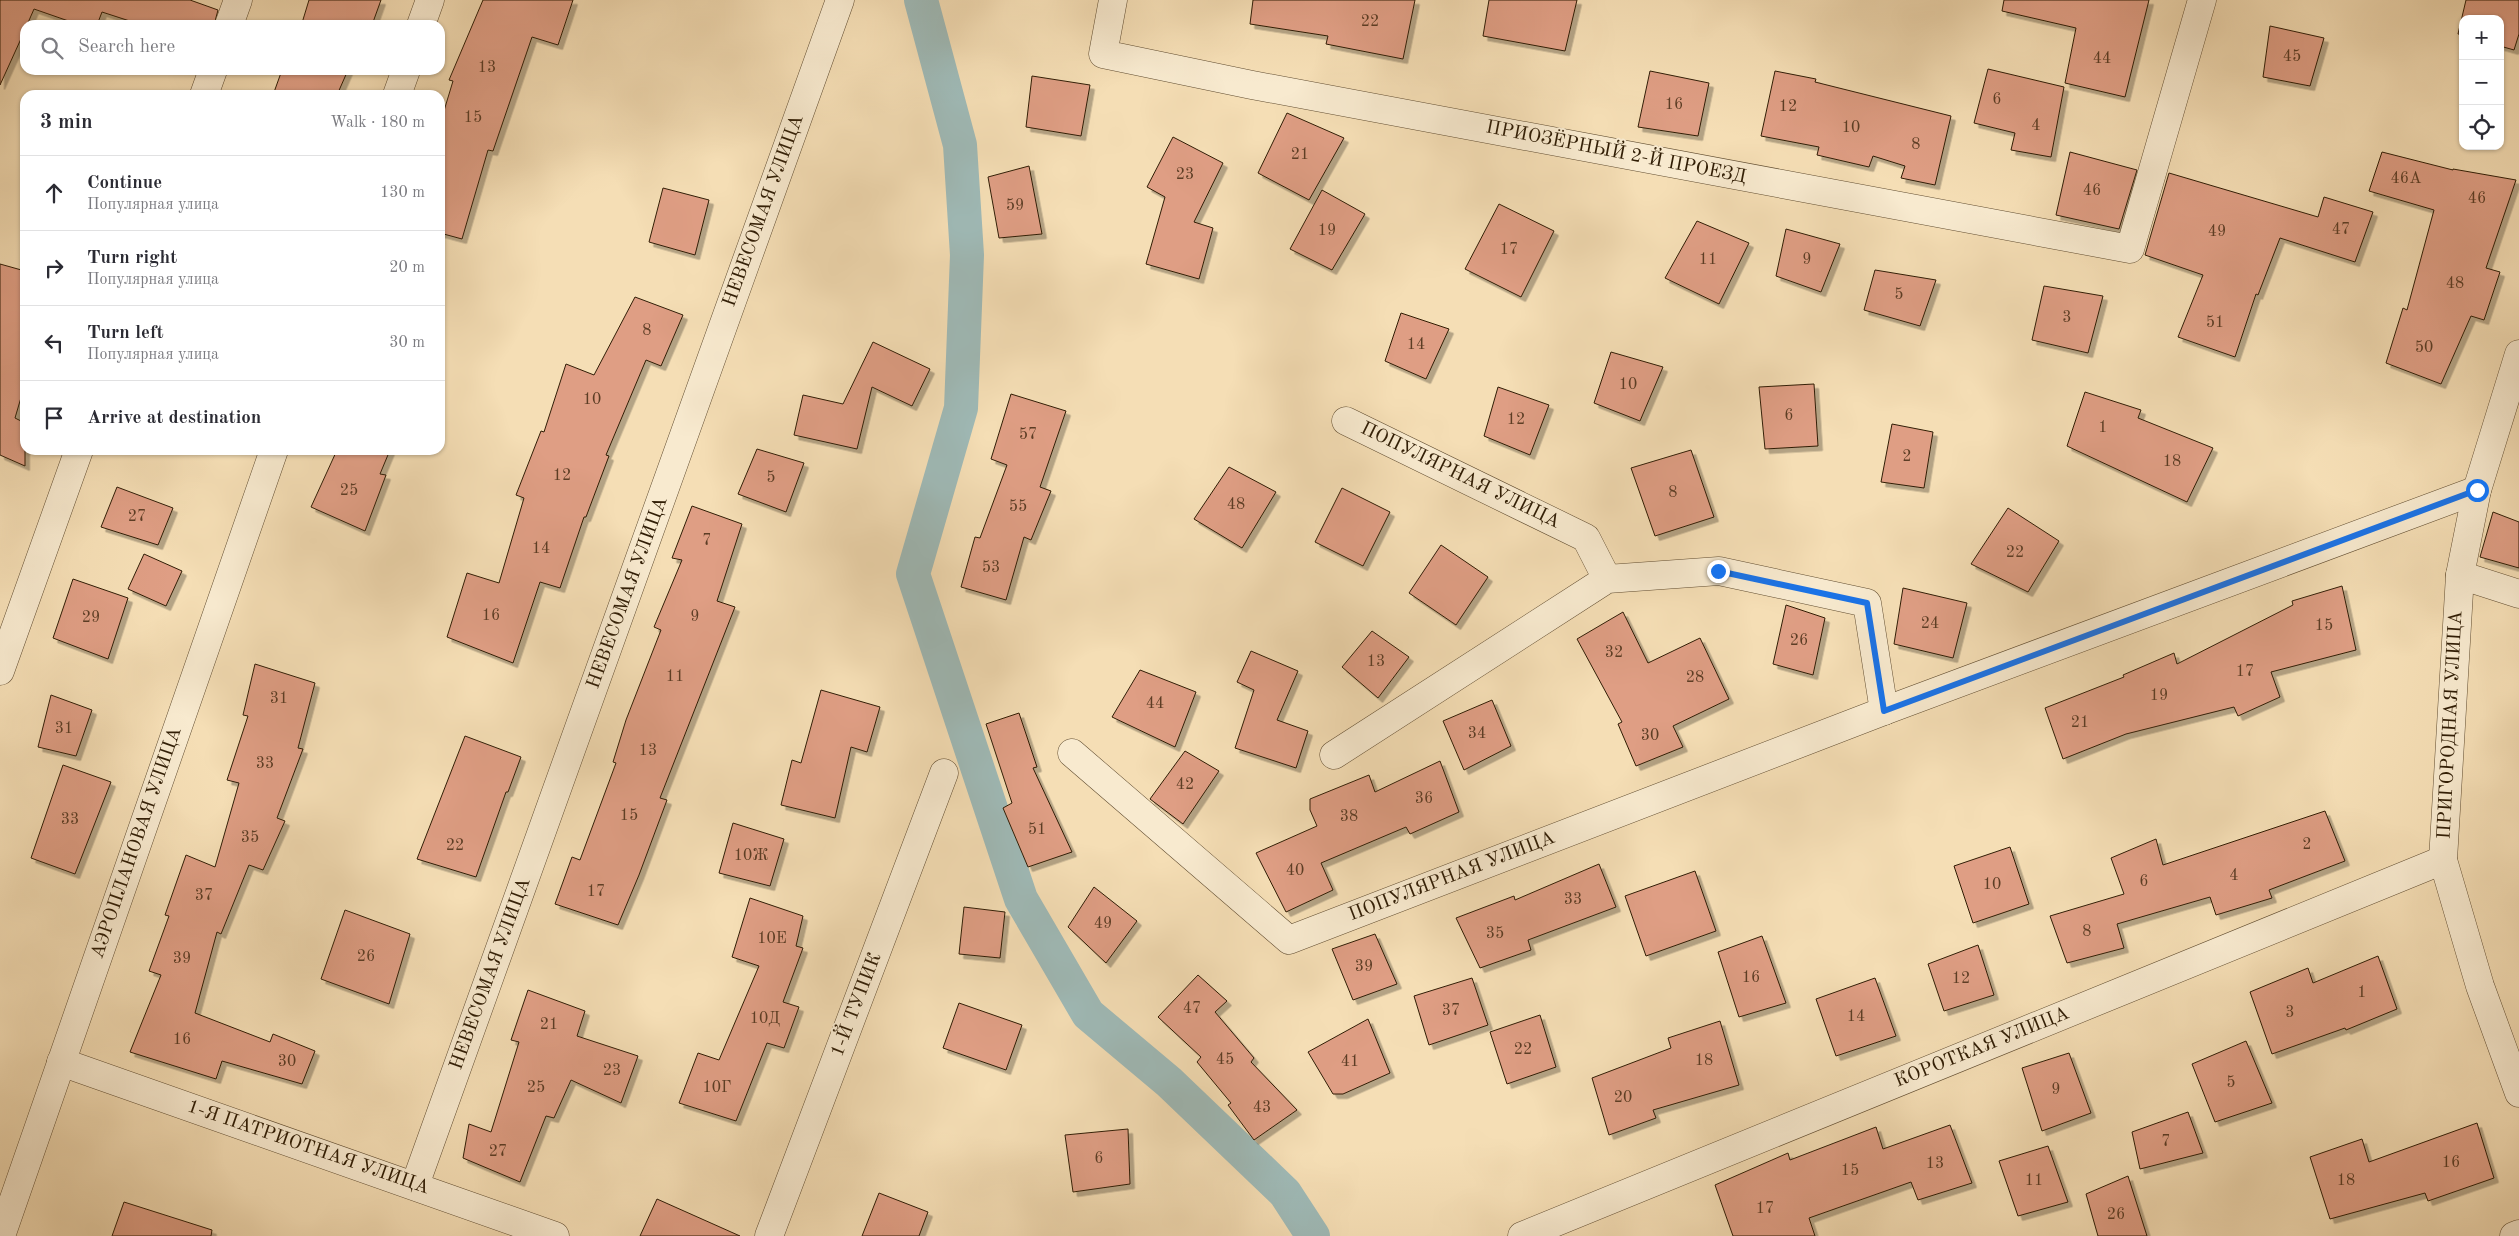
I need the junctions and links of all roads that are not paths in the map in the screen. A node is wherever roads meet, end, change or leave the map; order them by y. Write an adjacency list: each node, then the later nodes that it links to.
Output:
1 (238, 0): 6 (street)
2 (430, 0): 7 (street)
3 (840, 0): 28 (street, НЕВЕСОМАЯ УЛИЦА)
4 (1113, 0): 5 (street, ПРИОЗЁРНЫЙ 2-Й ПРОЕЗД)
5 (2202, 0)
6 (231, 20)
7 (423, 20)
8 (211, 75): 10 (street)
9 (404, 75): 11 (street)
10 (206, 90)
11 (399, 90)
12 (2519, 354): 16 (street, ПРИГОРОДНАЯ УЛИЦА)
13 (1346, 421): 18 (street, ПОПУЛЯРНАЯ УЛИЦА)
14 (76, 455): 20 (street)
15 (272, 455): 26 (street, АЭРОПЛАНОВАЯ УЛИЦА)
16 (2477, 490): 17 (street, ПРИГОРОДНАЯ УЛИЦА); 21 (street, ПОПУЛЯРНАЯ УЛИЦА)
17 (2460, 575): 19 (street); 25 (street, ПРИГОРОДНАЯ УЛИЦА)
18 (1607, 579): 21 (street); 23 (street)
19 (2519, 594)
20 (0, 671)
21 (1884, 711): 22 (street, ПОПУЛЯРНАЯ УЛИЦА)
22 (1072, 753)
23 (1334, 754)
24 (944, 773): 32 (street, 1-Й ТУПИК)
25 (2443, 860): 27 (street, ПРИГОРОДНАЯ УЛИЦА); 33 (street, КОРОТКАЯ УЛИЦА)
26 (61, 1062): 28 (street, 1-Я ПАТРИОТНАЯ УЛИЦА); 30 (street, АЭРОПЛАНОВАЯ УЛИЦА)
27 (2519, 1093)
28 (415, 1185): 31 (street, 1-Я ПАТРИОТНАЯ УЛИЦА)
29 (2519, 1234): 34 (street)
30 (1, 1236)
31 (555, 1236)
32 (769, 1236)
33 (1522, 1236)
34 (2514, 1236)

